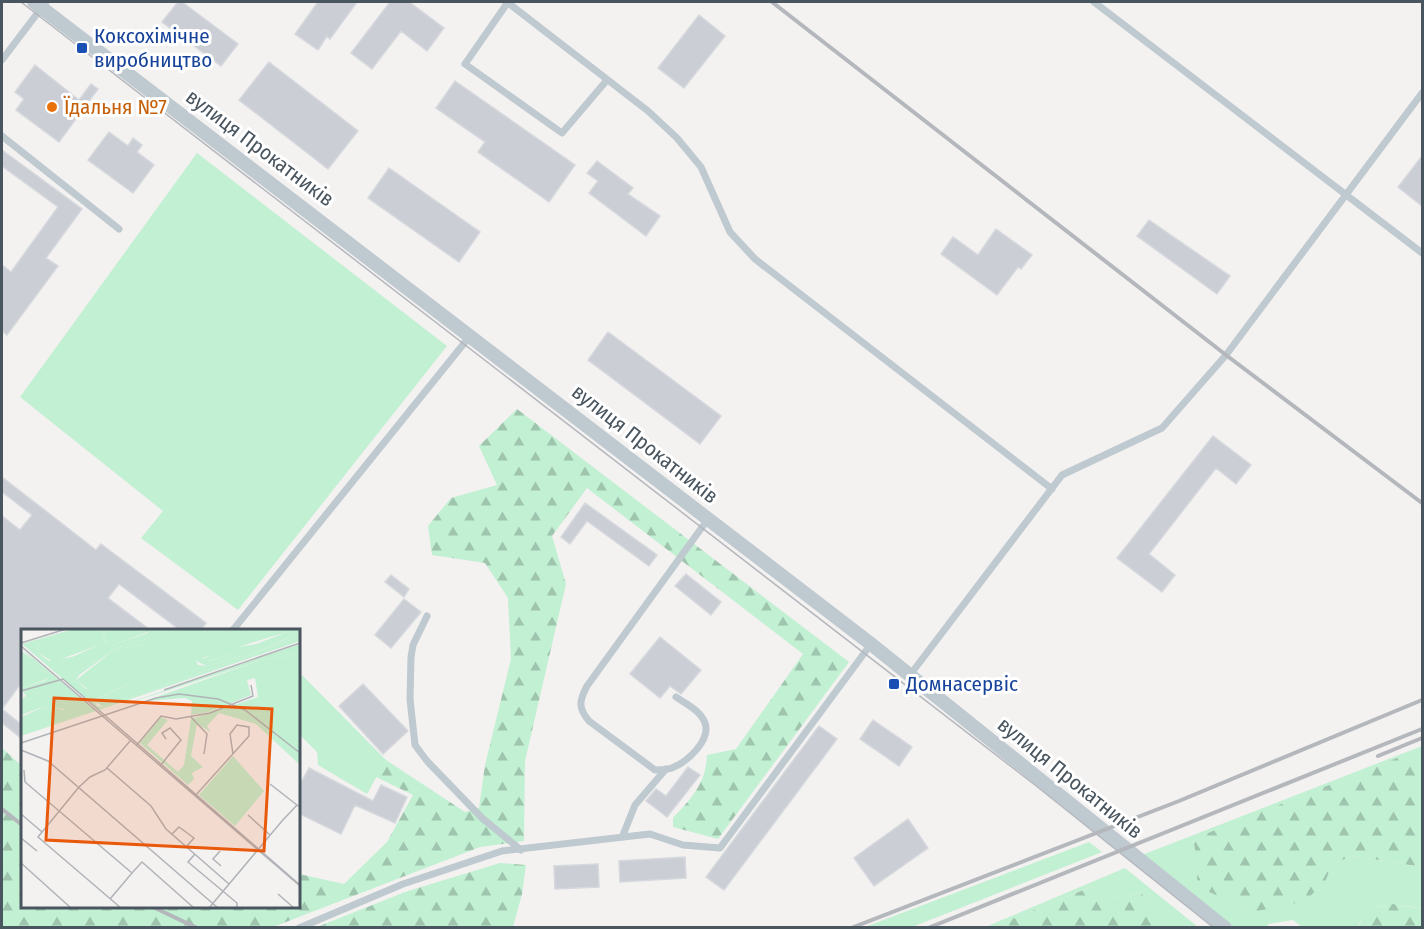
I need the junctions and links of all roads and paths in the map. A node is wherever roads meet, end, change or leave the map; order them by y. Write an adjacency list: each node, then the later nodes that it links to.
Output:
1 (508, 2): 5 (lane); 5 (lane)
2 (1094, 2): 8 (lane)
3 (40, 3): 4 (lane); 11 (street, вулиця Прокатників)
4 (2, 60)
5 (607, 80): 12 (lane)
6 (1422, 93): 8 (lane)
7 (2, 136): 9 (lane)
8 (1346, 195): 10 (lane); 12 (lane)
9 (119, 229)
10 (1422, 254)
11 (470, 336): 13 (street, вулиця Прокатників); 15 (lane)
12 (1052, 489): 17 (lane)
13 (708, 519): 16 (street, вулиця Прокатників); 19 (lane)
14 (428, 616): 21 (lane)
15 (236, 628)
16 (871, 644): 17 (street, вулиця Прокатників); 20 (lane)
17 (910, 675): 23 (street, вулиця Прокатників)
18 (676, 697): 19 (lane)
19 (666, 769): 20 (lane)
20 (623, 835): 21 (lane)
21 (521, 850): 22 (lane)
22 (299, 927)
23 (1225, 927)

